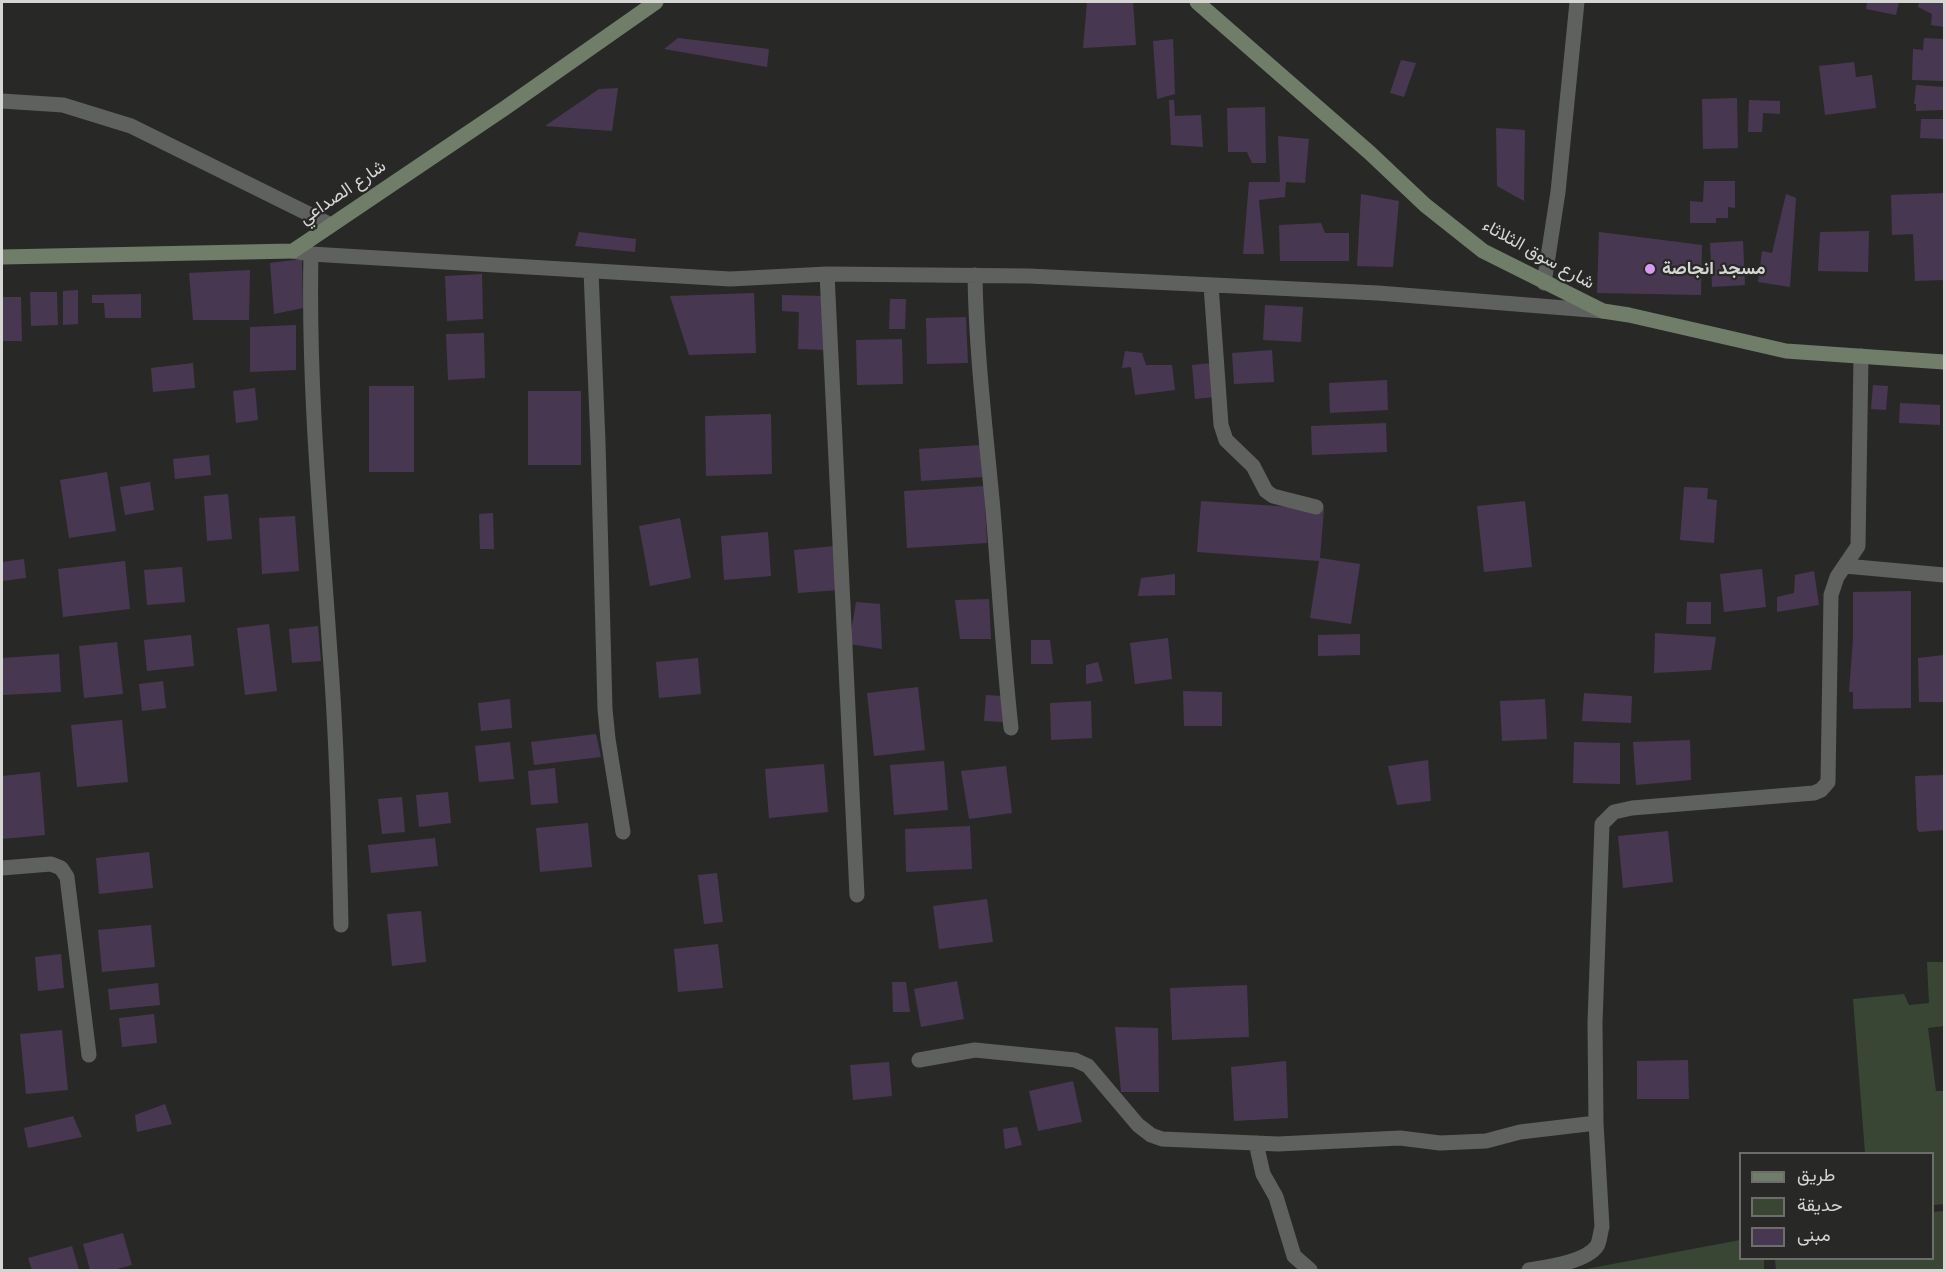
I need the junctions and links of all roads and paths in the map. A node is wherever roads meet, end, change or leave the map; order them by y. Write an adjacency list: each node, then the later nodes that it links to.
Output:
1 (656, 2): 5 (street, شارع الصداعي)
2 (1197, 2): 12 (street, شارع سوق الثلاثاء)
3 (1577, 2): 12 (street)
4 (2, 101): 5 (street)
5 (331, 225): 6 (street, شارع الصداعي)
6 (293, 251): 7 (street); 8 (street, شارع الصداعي)
7 (311, 254): 9 (street); 24 (street)
8 (2, 257)
9 (591, 271): 10 (street); 21 (street)
10 (827, 274): 11 (street); 23 (street)
11 (975, 275): 13 (street); 20 (street)
12 (1544, 283): 14 (street, شارع سوق الثلاثاء)
13 (1211, 285): 14 (street); 17 (street)
14 (1603, 311): 15 (street, شارع سوق الثلاثاء)
15 (1861, 356): 16 (street, شارع سوق الثلاثاء); 18 (street)
16 (1944, 362)
17 (1316, 507)
18 (1845, 566): 19 (street); 27 (street)
19 (1944, 575)
20 (1011, 728)
21 (623, 832)
22 (2, 868): 25 (street)
23 (857, 895)
24 (341, 925)
25 (89, 1055)
26 (919, 1060): 28 (street)
27 (1596, 1123): 28 (street); 30 (street)
28 (1256, 1143): 29 (street)
29 (1310, 1270)
30 (1529, 1270)

